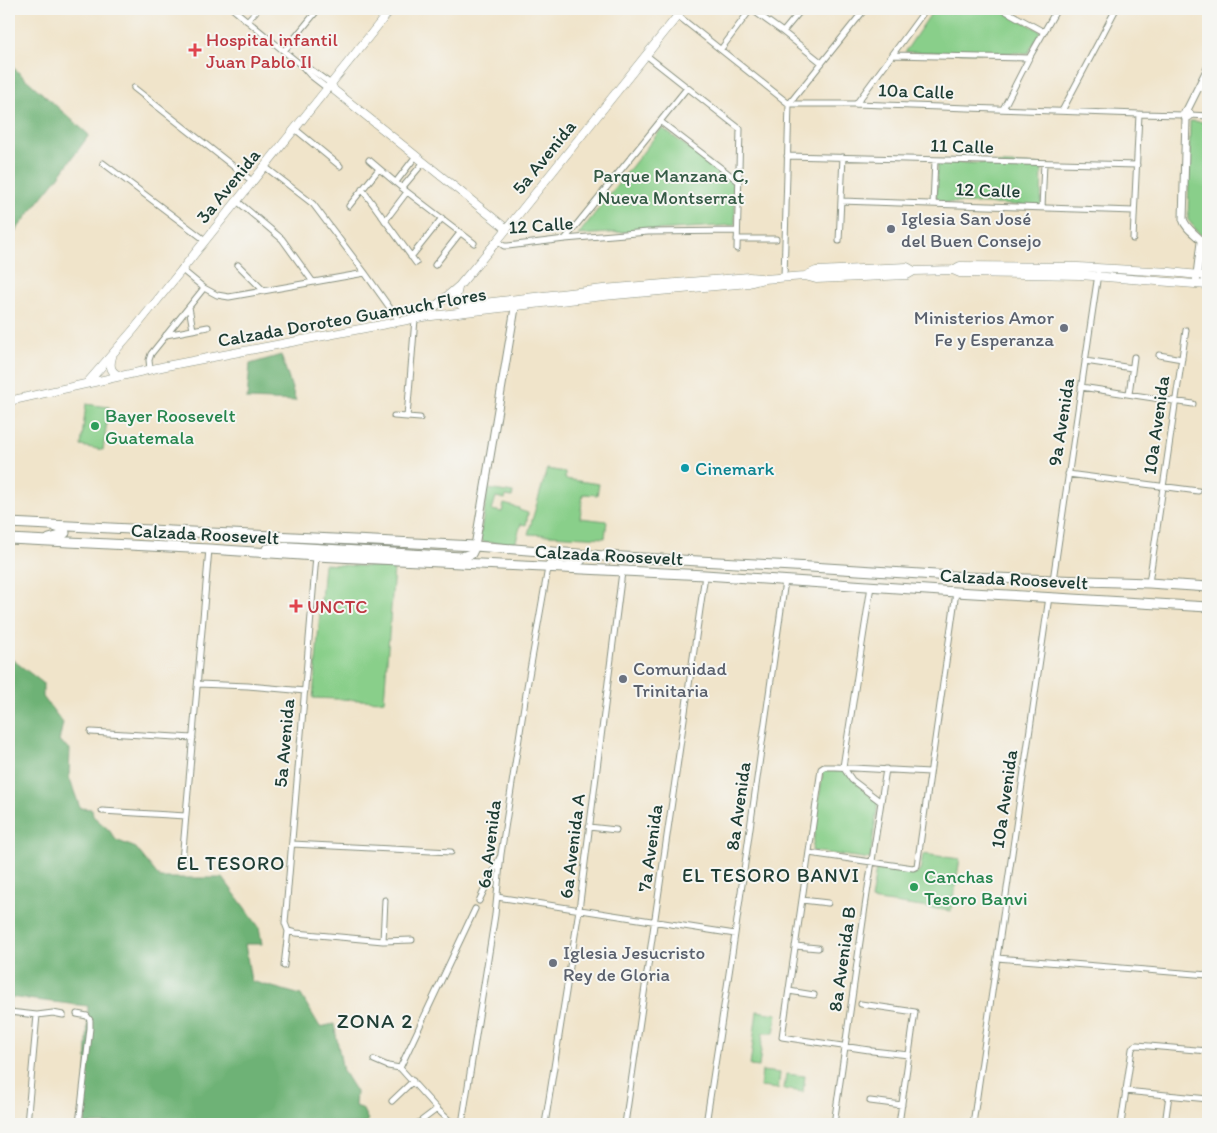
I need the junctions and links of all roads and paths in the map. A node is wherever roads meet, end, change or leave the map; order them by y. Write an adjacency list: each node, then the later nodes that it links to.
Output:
1 (233, 9): 14 (street, 12 Calle)
2 (258, 9): 14 (street)
3 (391, 9): 25 (main road, 3a Avenida)
4 (751, 9): 15 (street); 17 (street)
5 (802, 9): 15 (street)
6 (865, 9): 22 (street)
7 (926, 9): 20 (street)
8 (1002, 9): 16 (street)
9 (1057, 9): 16 (street)
10 (1108, 9): 11 (street)
11 (1115, 10): 30 (street)
12 (316, 12): 18 (street)
13 (680, 12): 17 (street); 19 (main road, 5a Avenida)
14 (247, 21): 18 (street, 12 Calle)
15 (783, 32): 22 (street)
16 (1044, 32): 21 (street)
17 (721, 49): 27 (street)
18 (284, 50): 25 (street, 12 Calle)
19 (646, 55): 26 (street); 64 (main road, 5a Avenida)
20 (893, 55): 21 (street); 28 (street)
21 (1029, 58): 29 (street)
22 (822, 63): 27 (street)
23 (1208, 68): 32 (street)
24 (134, 88): 50 (street)
25 (331, 88): 35 (main road, 3a Avenida); 36 (main road, 12 Calle)
26 (687, 88): 34 (street); 51 (street)
27 (789, 104): 28 (street, 10a Calle); 37 (street)
28 (856, 104): 29 (street, 10a Calle)
29 (1003, 109): 30 (street, 10a Calle)
30 (1062, 111): 31 (street, 10a Calle)
31 (1139, 114): 32 (street, 10a Calle); 44 (street)
32 (1187, 114): 33 (street, 10a Calle); 74 (street)
33 (1208, 116)
34 (661, 122): 51 (street); 71 (street)
35 (295, 128): 45 (main road, 3a Avenida); 46 (street)
36 (416, 156): 41 (main road, 12 Calle); 48 (street)
37 (787, 156): 38 (street, 11 Calle); 84 (street)
38 (843, 157): 40 (street, 11 Calle); 57 (street)
39 (369, 160): 47 (street)
40 (935, 160): 43 (street, 11 Calle); 58 (street)
41 (424, 162): 49 (street); 64 (main road, 12 Calle)
42 (103, 163): 70 (street)
43 (1044, 163): 44 (street, 11 Calle); 60 (street)
44 (1137, 165): 61 (street)
45 (264, 166): 50 (main road, 3a Avenida); 83 (street)
46 (340, 166)
47 (379, 169): 52 (street); 54 (street)
48 (405, 170): 49 (street); 52 (street)
49 (412, 176): 53 (street)
50 (252, 181): 56 (main road, 3a Avenida)
51 (738, 181): 65 (street)
52 (396, 182): 53 (street)
53 (402, 188): 55 (street)
54 (362, 189): 59 (street); 63 (street)
55 (408, 192): 62 (street); 63 (street)
56 (236, 201): 70 (main road, 3a Avenida); 87 (street)
57 (841, 201): 58 (street, 12 Calle); 73 (street)
58 (933, 204): 60 (street, 12 Calle)
59 (349, 206)
60 (1042, 208): 61 (street, 12 Calle)
61 (1134, 211): 69 (street)
62 (442, 218): 66 (street); 77 (street)
63 (385, 220): 77 (street)
64 (507, 229): 72 (main road, 5a Avenida)
65 (737, 231): 67 (street); 71 (street, 12 Calle)
66 (460, 233): 75 (street); 80 (street)
67 (737, 239): 68 (street); 76 (street)
68 (776, 239)
69 (1133, 239)
70 (205, 240): 81 (main road, 3a Avenida)
71 (565, 240): 72 (street, 12 Calle)
72 (497, 241): 88 (main road, 5a Avenida)
73 (839, 241)
74 (1202, 242): 85 (street); 86 (street)
75 (474, 243)
76 (737, 249)
77 (411, 257): 78 (street)
78 (416, 263)
79 (238, 265): 90 (street)
80 (435, 265)
81 (181, 269): 89 (street); 99 (main road, 3a Avenida)
82 (1098, 272): 84 (main road, Calzada Doroteo Guamuch Flores); 85 (main road, Calzada Doroteo Guamuch Flores); 103 (street, 9a Avenida)
83 (365, 273): 87 (street); 94 (street)
84 (784, 277): 91 (main road, Calzada Doroteo Guamuch Flores)
85 (1196, 279): 86 (main road, Calzada Doroteo Guamuch Flores)
86 (1207, 280)
87 (313, 282): 90 (street)
88 (459, 286): 91 (main road, Calzada Doroteo Guamuch Flores); 93 (main road, 5a Avenida)
89 (204, 288): 90 (street); 92 (street)
90 (263, 290)
91 (515, 303): 93 (main road, Calzada Doroteo Guamuch Flores); 123 (street)
92 (188, 307): 96 (street); 98 (street)
93 (419, 318): 94 (main road, Calzada Doroteo Guamuch Flores); 114 (street)
94 (400, 322): 105 (main road, Calzada Doroteo Guamuch Flores)
95 (208, 327): 96 (street)
96 (193, 330): 98 (street)
97 (1186, 330): 102 (street, 10a Avenida)
98 (166, 335): 105 (street)
99 (114, 353): 106 (main road); 107 (main road, 3a Avenida)
100 (1159, 356): 102 (street)
101 (1134, 357): 104 (street)
102 (1182, 359): 111 (street, 10a Avenida)
103 (1085, 361): 104 (street); 108 (street, 9a Avenida)
104 (1132, 368): 109 (street)
105 (150, 370): 106 (main road, Calzada Doroteo Guamuch Flores)
106 (121, 376): 107 (main road, Calzada Doroteo Guamuch Flores)
107 (88, 382): 110 (main road, Calzada Doroteo Guamuch Flores)
108 (1081, 387): 109 (street); 116 (street, 9a Avenida)
109 (1128, 394): 111 (street)
110 (9, 401)
111 (1176, 401): 112 (street); 117 (street, 10a Avenida)
112 (1193, 404)
113 (394, 416): 114 (street)
114 (407, 417): 115 (street)
115 (420, 418)
116 (1068, 474): 117 (street); 133 (street, 9a Avenida)
117 (1163, 487): 118 (street); 136 (street, 10a Avenida)
118 (1198, 491)
119 (9, 523): 120 (highway, Calzada Roosevelt)
120 (47, 525): 122 (highway); 123 (highway, Calzada Roosevelt)
121 (9, 539): 122 (highway, Calzada Roosevelt)
122 (44, 541): 124 (highway, Calzada Roosevelt)
123 (475, 546): 125 (highway); 127 (highway, Calzada Roosevelt)
124 (209, 549): 125 (highway, Calzada Roosevelt); 142 (street)
125 (250, 552): 126 (highway, Calzada Roosevelt)
126 (316, 556): 128 (highway, Calzada Roosevelt); 143 (street, 5a Avenida)
127 (604, 556): 128 (highway); 129 (highway, Calzada Roosevelt)
128 (548, 568): 130 (highway, Calzada Roosevelt); 157 (street, 6a Avenida)
129 (871, 571): 132 (highway, Calzada Roosevelt); 135 (highway)
130 (622, 572): 131 (highway, Calzada Roosevelt); 152 (street, 6a Avenida A)
131 (705, 575): 134 (highway, Calzada Roosevelt); 167 (street, 7a Avenida)
132 (967, 577): 133 (highway, Calzada Roosevelt); 137 (highway)
133 (1053, 580): 136 (highway, Calzada Roosevelt)
134 (785, 581): 135 (highway, Calzada Roosevelt); 169 (street, 8a Avenida)
135 (803, 582): 137 (highway, Calzada Roosevelt)
136 (1149, 583): 138 (highway, Calzada Roosevelt)
137 (871, 586): 139 (highway, Calzada Roosevelt); 146 (street)
138 (1208, 587)
139 (956, 592): 140 (highway, Calzada Roosevelt); 148 (street)
140 (1049, 597): 141 (highway, Calzada Roosevelt); 174 (street, 10a Avenida)
141 (1208, 607)
142 (198, 684): 143 (street); 145 (street)
143 (305, 691): 154 (street, 5a Avenida)
144 (92, 732): 145 (street)
145 (193, 738): 151 (street)
146 (843, 767): 147 (street); 149 (street); 156 (street)
147 (886, 769): 148 (street); 149 (street, 8a Avenida B)
148 (930, 772): 159 (street)
149 (881, 802): 159 (street, 8a Avenida B)
150 (102, 811): 151 (street)
151 (186, 816): 158 (street)
152 (589, 827): 153 (street); 166 (street, 6a Avenida A)
153 (616, 830)
154 (292, 844): 155 (street); 168 (street, 5a Avenida)
155 (451, 852)
156 (809, 853): 159 (street); 162 (street)
157 (501, 854): 160 (street, 6a Avenida); 163 (street)
158 (182, 861)
159 (872, 861): 184 (street, 8a Avenida B)
160 (497, 897): 166 (street); 201 (street, 6a Avenida)
161 (385, 900): 171 (street)
162 (802, 900): 164 (street); 172 (street)
163 (479, 901)
164 (828, 903)
165 (474, 908): 188 (street)
166 (579, 910): 167 (street); 202 (street, 6a Avenida A)
167 (654, 922): 169 (street); 203 (street, 7a Avenida)
168 (288, 931): 171 (street); 175 (street, 5a Avenida)
169 (735, 934): 204 (street, 8a Avenida)
170 (412, 940): 171 (street)
171 (383, 941)
172 (795, 946): 173 (street); 177 (street)
173 (818, 948)
174 (997, 958): 176 (street); 207 (street, 10a Avenida)
175 (284, 966)
176 (1208, 974)
177 (789, 991): 178 (street); 184 (street)
178 (814, 995)
179 (861, 1004): 186 (street)
180 (9, 1012): 183 (street)
181 (63, 1014): 183 (street)
182 (77, 1014): 198 (street)
183 (37, 1015): 197 (street)
184 (845, 1047): 186 (street); 205 (street, 8a Avenida B)
185 (1208, 1051): 190 (street)
186 (909, 1056): 195 (street)
187 (374, 1060): 188 (street)
188 (400, 1068): 189 (street)
189 (413, 1081): 193 (street); 196 (street)
190 (1125, 1091): 191 (street); 208 (street)
191 (1169, 1095): 192 (street); 209 (street)
192 (1208, 1099)
193 (392, 1101)
194 (870, 1101): 195 (street)
195 (902, 1105): 206 (street)
196 (437, 1109): 199 (street); 200 (street)
197 (27, 1124)
198 (79, 1124)
199 (417, 1124)
200 (453, 1124)
201 (462, 1124)
202 (545, 1124)
203 (625, 1124)
204 (706, 1124)
205 (834, 1124)
206 (899, 1124)
207 (973, 1124)
208 (1121, 1124)
209 (1165, 1124)

